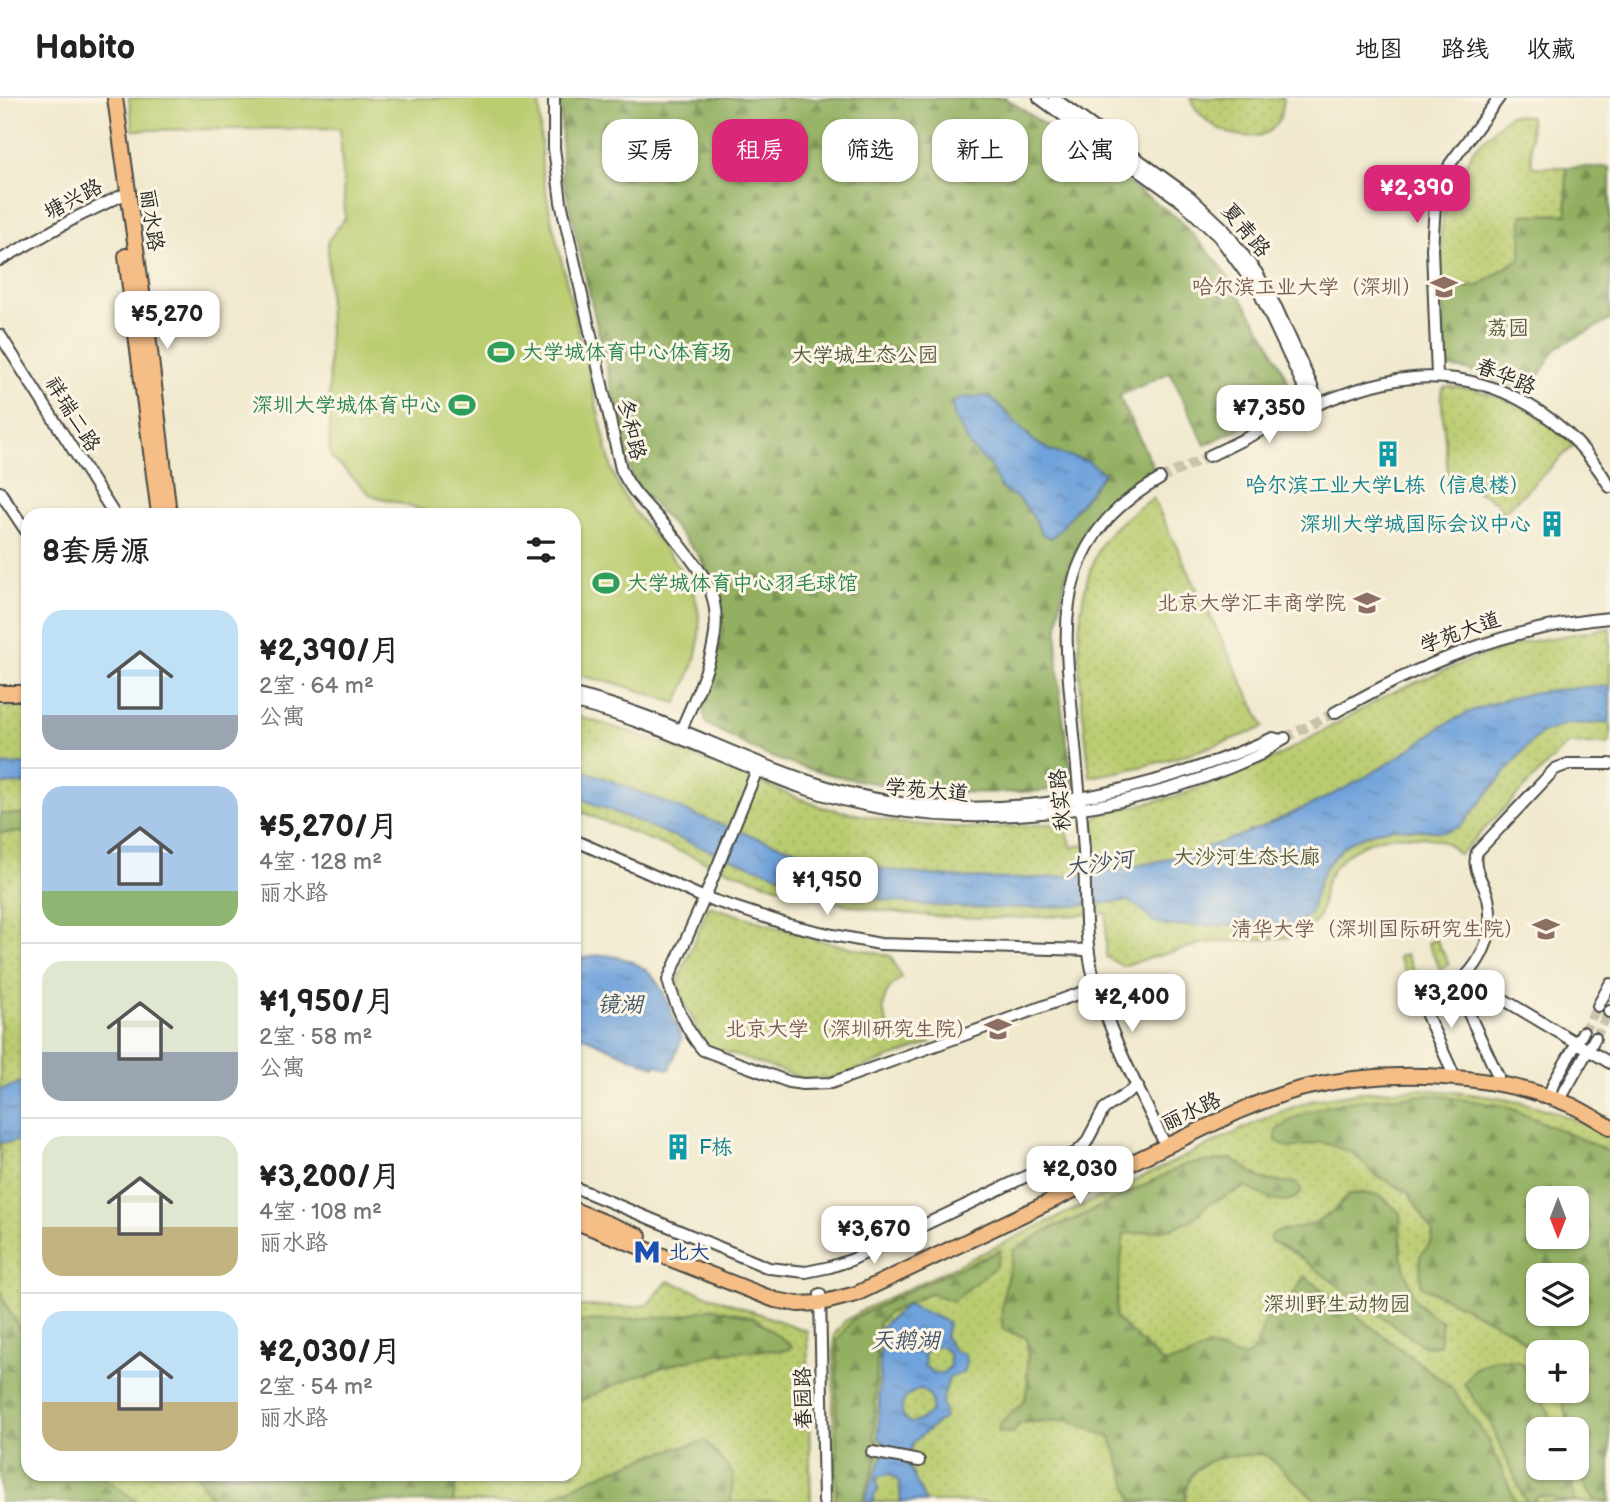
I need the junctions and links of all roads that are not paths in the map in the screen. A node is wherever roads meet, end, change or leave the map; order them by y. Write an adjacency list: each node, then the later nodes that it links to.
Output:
1 (106, 98): 7 (main road, 丽水路)
2 (115, 98): 7 (main road, 丽水路)
3 (554, 98): 28 (street, 冬和路)
4 (1040, 98): 11 (street, 夏青路)
5 (1054, 98): 11 (street, 夏青路)
6 (1499, 98): 10 (street)
7 (123, 194): 8 (street, 塘兴路); 17 (main road, 丽水路); 18 (main road, 丽水路)
8 (0, 261)
9 (0, 335): 16 (street, 祥瑞二路)
10 (1437, 376): 11 (street, 春华路); 14 (street, 春华路)
11 (1316, 405): 12 (street)
12 (1209, 456)
13 (1160, 479): 32 (street, 秋实路)
14 (1610, 487)
15 (0, 492): 19 (street)
16 (110, 508)
17 (158, 508)
18 (168, 508)
19 (21, 524)
20 (1610, 618): 27 (street, 学苑大道)
21 (0, 684): 22 (main road)
22 (21, 684)
23 (0, 693): 24 (main road)
24 (21, 693)
25 (581, 696): 28 (street, 学苑大道)
26 (581, 705): 28 (street, 学苑大道)
27 (1334, 713)
28 (680, 733): 31 (street, 学苑大道); 32 (street, 学苑大道)
29 (1283, 739): 32 (street, 学苑大道)
30 (1610, 764): 36 (street)
31 (757, 769): 32 (street, 学苑大道); 34 (street)
32 (1080, 803): 35 (street, 秋实路)
33 (581, 843): 34 (street)
34 (705, 897): 35 (street); 39 (street)
35 (1088, 950): 39 (street, 秋实路)
36 (1466, 977): 38 (street); 43 (street)
37 (1610, 984): 40 (street)
38 (1456, 986): 46 (street); 47 (street)
39 (1097, 987): 48 (street, 秋实路)
40 (1598, 1006)
41 (1583, 1032): 43 (street)
42 (1595, 1038): 44 (street)
43 (1576, 1043): 44 (street); 49 (street)
44 (1588, 1050): 45 (street); 49 (street)
45 (1610, 1063)
46 (1452, 1071): 47 (main road, 丽水路); 52 (main road, 丽水路)
47 (1498, 1076): 49 (main road, 丽水路)
48 (1138, 1086): 52 (street, 秋实路); 53 (street)
49 (1556, 1095): 50 (main road, 丽水路); 51 (main road, 丽水路); 56 (main road, 丽水路)
50 (1610, 1118)
51 (1610, 1127)
52 (1163, 1140): 56 (main road, 丽水路)
53 (581, 1190)
54 (581, 1213): 56 (main road, 丽水路)
55 (581, 1224): 56 (main road, 丽水路)
56 (820, 1299): 59 (street, 春园路)
57 (872, 1452): 58 (street)
58 (919, 1461)
59 (824, 1502)

